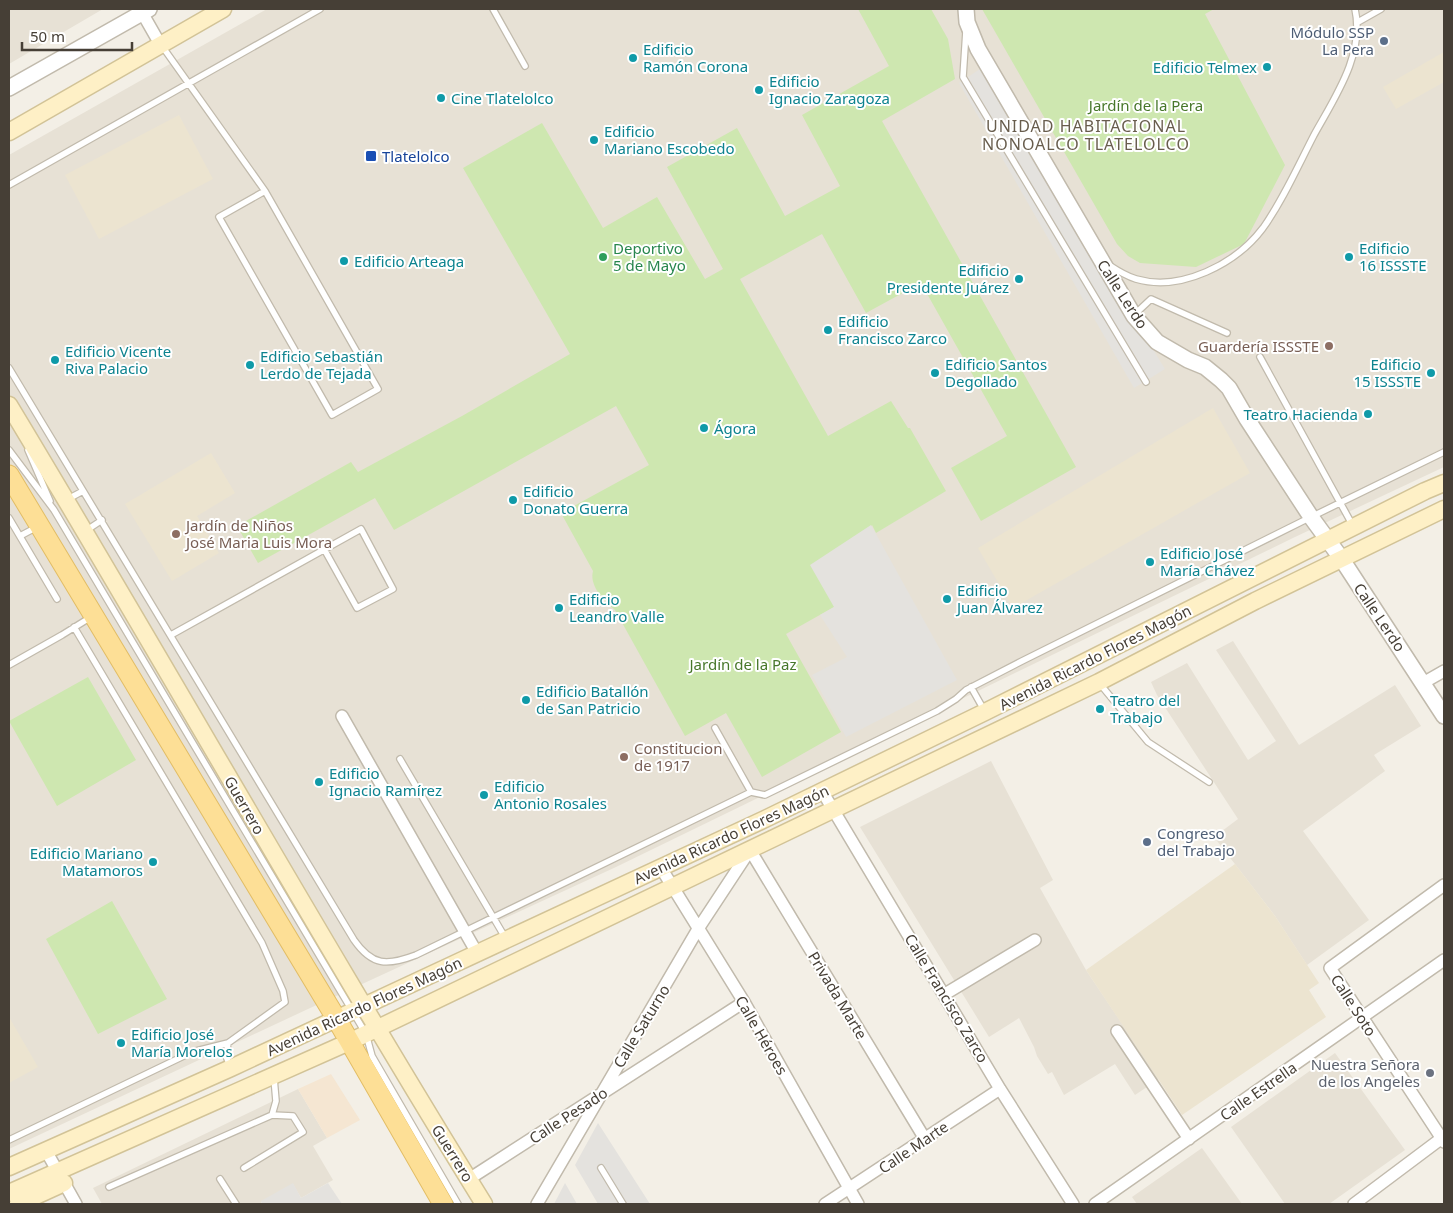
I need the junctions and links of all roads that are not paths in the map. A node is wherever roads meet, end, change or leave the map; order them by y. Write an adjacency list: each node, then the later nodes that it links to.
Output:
1 (223, 9): 9 (main road)
2 (320, 9): 11 (lane)
3 (493, 9): 10 (lane)
4 (1355, 9): 8 (lane)
5 (1381, 9): 8 (lane)
6 (144, 10): 9 (street); 12 (street)
7 (966, 15): 16 (street, Calle Lerdo); 21 (lane)
8 (1358, 22): 16 (lane)
9 (160, 44): 11 (lane); 13 (main road)
10 (525, 66)
11 (190, 84): 14 (lane); 15 (lane)
12 (9, 88)
13 (9, 132)
14 (9, 186)
15 (265, 191): 15 (lane)
16 (1101, 260): 17 (street, Calle Lerdo)
17 (1134, 316): 18 (lane); 32 (street, Calle Lerdo)
18 (1227, 332)
19 (1260, 357): 29 (lane)
20 (9, 368): 28 (lane)
21 (1146, 382)
22 (9, 405): 30 (main road, Guerrero)
23 (9, 416): 30 (lane)
24 (9, 450): 30 (lane)
25 (1444, 452): 29 (lane)
26 (9, 475): 35 (main road, Guerrero)
27 (1444, 483): 36 (main road, Avenida Ricardo Flores Magón)
28 (83, 490): 30 (lane); 34 (lane)
29 (1339, 504): 32 (lane); 36 (lane)
30 (60, 505): 37 (main road, Guerrero); 75 (lane)
31 (1444, 509): 41 (main road, Avenida Ricardo Flores Magón)
32 (1311, 516): 39 (street, Calle Lerdo); 50 (lane)
33 (9, 518): 38 (lane)
34 (102, 520): 37 (lane); 45 (lane)
35 (39, 526): 38 (lane); 43 (main road, Guerrero)
36 (1354, 527): 39 (main road, Avenida Ricardo Flores Magón)
37 (85, 531): 75 (main road, Guerrero)
38 (20, 536): 42 (lane)
39 (1328, 540): 41 (street, Calle Lerdo); 51 (main road, Avenida Ricardo Flores Magón)
40 (324, 549): 40 (lane); 45 (lane)
41 (1341, 558): 48 (main road, Avenida Ricardo Flores Magón); 49 (street, Calle Lerdo)
42 (57, 599)
43 (93, 615): 44 (lane); 75 (main road, Guerrero)
44 (74, 627): 46 (lane); 79 (lane)
45 (171, 635): 66 (lane)
46 (9, 665)
47 (1444, 671): 49 (street)
48 (1099, 682): 56 (lane); 59 (main road, Avenida Ricardo Flores Magón)
49 (1424, 683): 53 (street, Calle Lerdo)
50 (971, 687): 51 (lane); 58 (lane)
51 (985, 712): 57 (main road, Avenida Ricardo Flores Magón)
52 (342, 716): 66 (street)
53 (1444, 716)
54 (715, 728): 58 (lane)
55 (400, 758): 64 (lane)
56 (1209, 782)
57 (822, 791): 59 (street, Calle Francisco Zarco); 61 (main road, Avenida Ricardo Flores Magón)
58 (751, 792): 64 (lane)
59 (834, 810): 60 (main road, Avenida Ricardo Flores Magón); 72 (street, Calle Francisco Zarco)
60 (750, 850): 63 (main road, Avenida Ricardo Flores Magón); 65 (street, Calle Saturno); 85 (street, Privada Marte)
61 (661, 868): 63 (street, Calle Héroes); 67 (main road, Avenida Ricardo Flores Magón)
62 (1444, 885): 76 (street, Calle Soto)
63 (673, 886): 65 (street, Calle Héroes); 74 (main road, Avenida Ricardo Flores Magón)
64 (493, 916): 66 (lane); 67 (lane)
65 (698, 929): 73 (street, Calle Héroes); 83 (street, Calle Saturno)
66 (464, 932): 69 (street)
67 (506, 939): 69 (main road, Avenida Ricardo Flores Magón)
68 (1035, 940): 72 (street)
69 (476, 953): 71 (main road, Avenida Ricardo Flores Magón)
70 (1444, 960): 76 (street, Calle Estrella)
71 (411, 984): 74 (main road); 75 (main road, Avenida Ricardo Flores Magón)
72 (945, 994): 82 (street, Calle Francisco Zarco)
73 (744, 1002): 83 (street, Calle Pesado); 97 (street, Calle Héroes)
74 (418, 1008): 78 (main road, Avenida Ricardo Flores Magón)
75 (350, 1012): 78 (main road, Guerrero); 78 (main road, Guerrero); 80 (main road, Avenida Ricardo Flores Magón)
76 (1362, 1018): 86 (street, Calle Estrella); 88 (street, Calle Soto)
77 (1117, 1031): 86 (street)
78 (364, 1035): 81 (main road, Avenida Ricardo Flores Magón); 95 (main road, Guerrero); 99 (main road, Guerrero); 103 (lane); 104 (lane)
79 (228, 1043): 80 (lane); 87 (lane)
80 (231, 1068): 89 (main road, Avenida Ricardo Flores Magón)
81 (274, 1076): 84 (lane); 93 (main road, Avenida Ricardo Flores Magón)
82 (1000, 1088): 85 (street, Calle Marte); 110 (street, Calle Francisco Zarco)
83 (600, 1095): 95 (street, Calle Pesado); 106 (street, Calle Saturno)
84 (272, 1115): 91 (lane); 96 (lane)
85 (925, 1139): 97 (street, Calle Marte)
86 (1189, 1139): 111 (street, Calle Estrella)
87 (9, 1140)
88 (1443, 1140): 112 (street)
89 (45, 1149): 90 (main road, Avenida Ricardo Flores Magón); 93 (street)
90 (9, 1167)
91 (244, 1168)
92 (601, 1168): 107 (lane)
93 (60, 1176): 98 (main road, Avenida Ricardo Flores Magón); 100 (main road); 101 (street)
94 (220, 1179): 102 (lane)
95 (469, 1179): 105 (main road, Guerrero)
96 (109, 1187)
97 (850, 1189): 108 (street, Calle Marte); 109 (street, Calle Héroes)
98 (9, 1193)
99 (437, 1202)
100 (18, 1204)
101 (76, 1204)
102 (236, 1204)
103 (458, 1204)
104 (476, 1204)
105 (484, 1204)
106 (537, 1204)
107 (623, 1204)
108 (825, 1204)
109 (858, 1204)
110 (1073, 1204)
111 (1095, 1204)
112 (1354, 1204)

